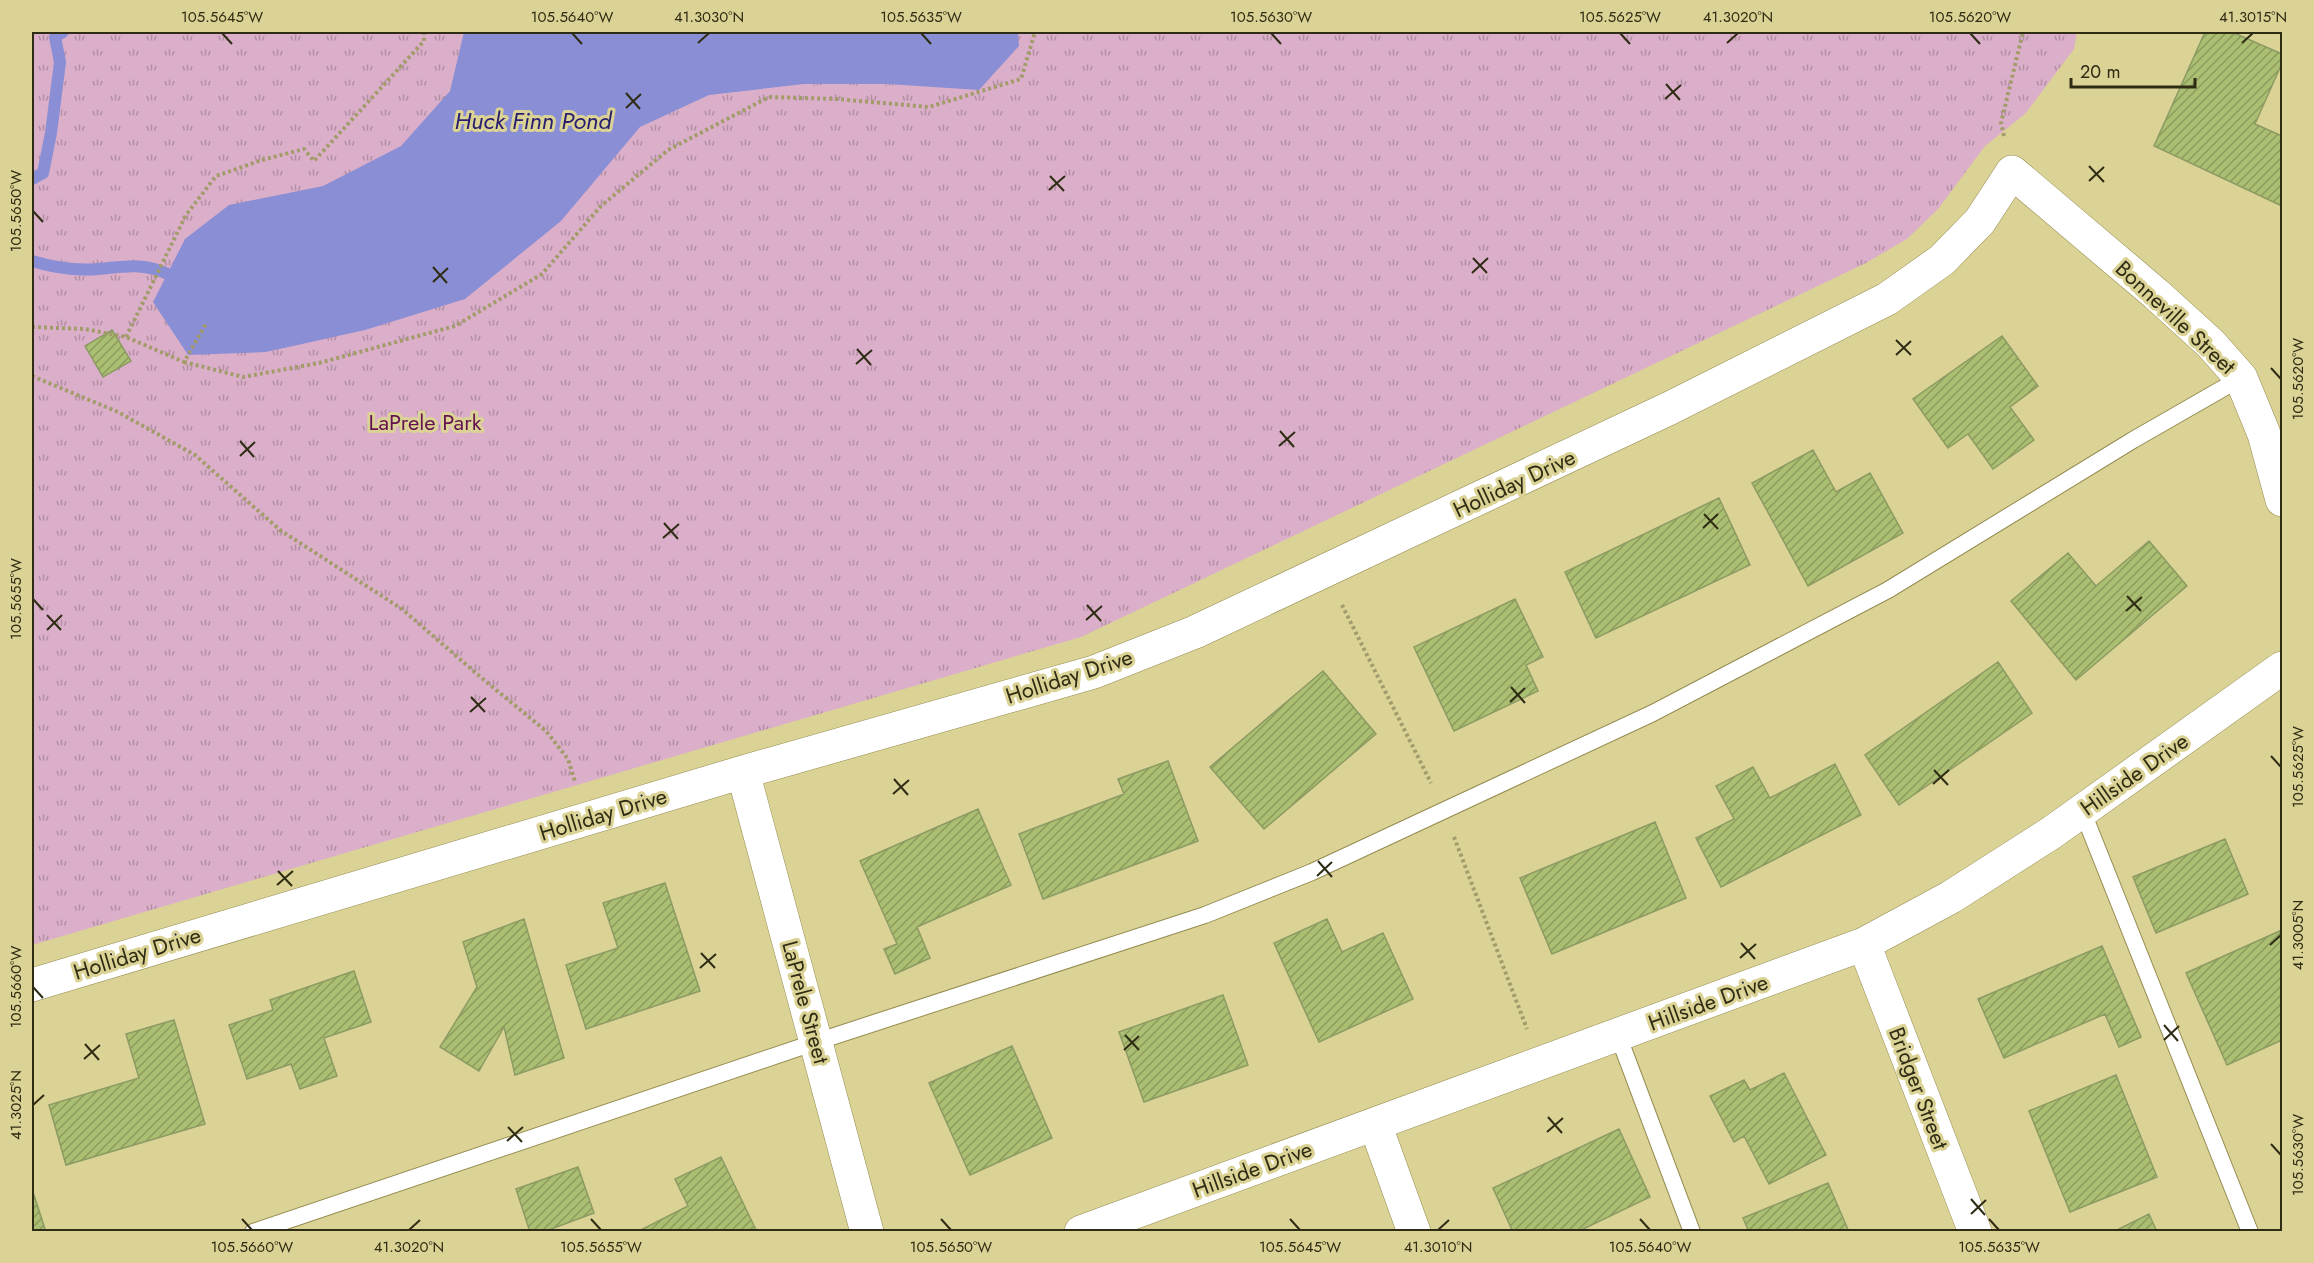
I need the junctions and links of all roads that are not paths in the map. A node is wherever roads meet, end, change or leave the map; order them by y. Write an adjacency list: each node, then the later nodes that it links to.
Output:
1 (2012, 172): 2 (street, Bonneville Street); 5 (street, Holliday Drive)
2 (2241, 378): 3 (street, Bonneville Street); 10 (lane)
3 (2283, 500)
4 (2283, 668): 6 (street, Hillside Drive)
5 (743, 772): 8 (street, Holliday Drive); 10 (street, LaPrele Street)
6 (2082, 810): 7 (street, Hillside Drive); 19 (lane)
7 (1863, 944): 9 (street, Hillside Drive); 18 (street, Bridger Street)
8 (32, 985)
9 (1617, 1035): 11 (street, Hillside Drive); 17 (lane)
10 (816, 1042): 13 (lane); 14 (street, LaPrele Street)
11 (1375, 1124): 12 (street, Hillside Drive); 16 (street)
12 (1125, 1224): 15 (street, Hillside Drive)
13 (252, 1232)
14 (867, 1232)
15 (1081, 1232)
16 (1414, 1232)
17 (1692, 1232)
18 (1975, 1232)
19 (2250, 1232)

